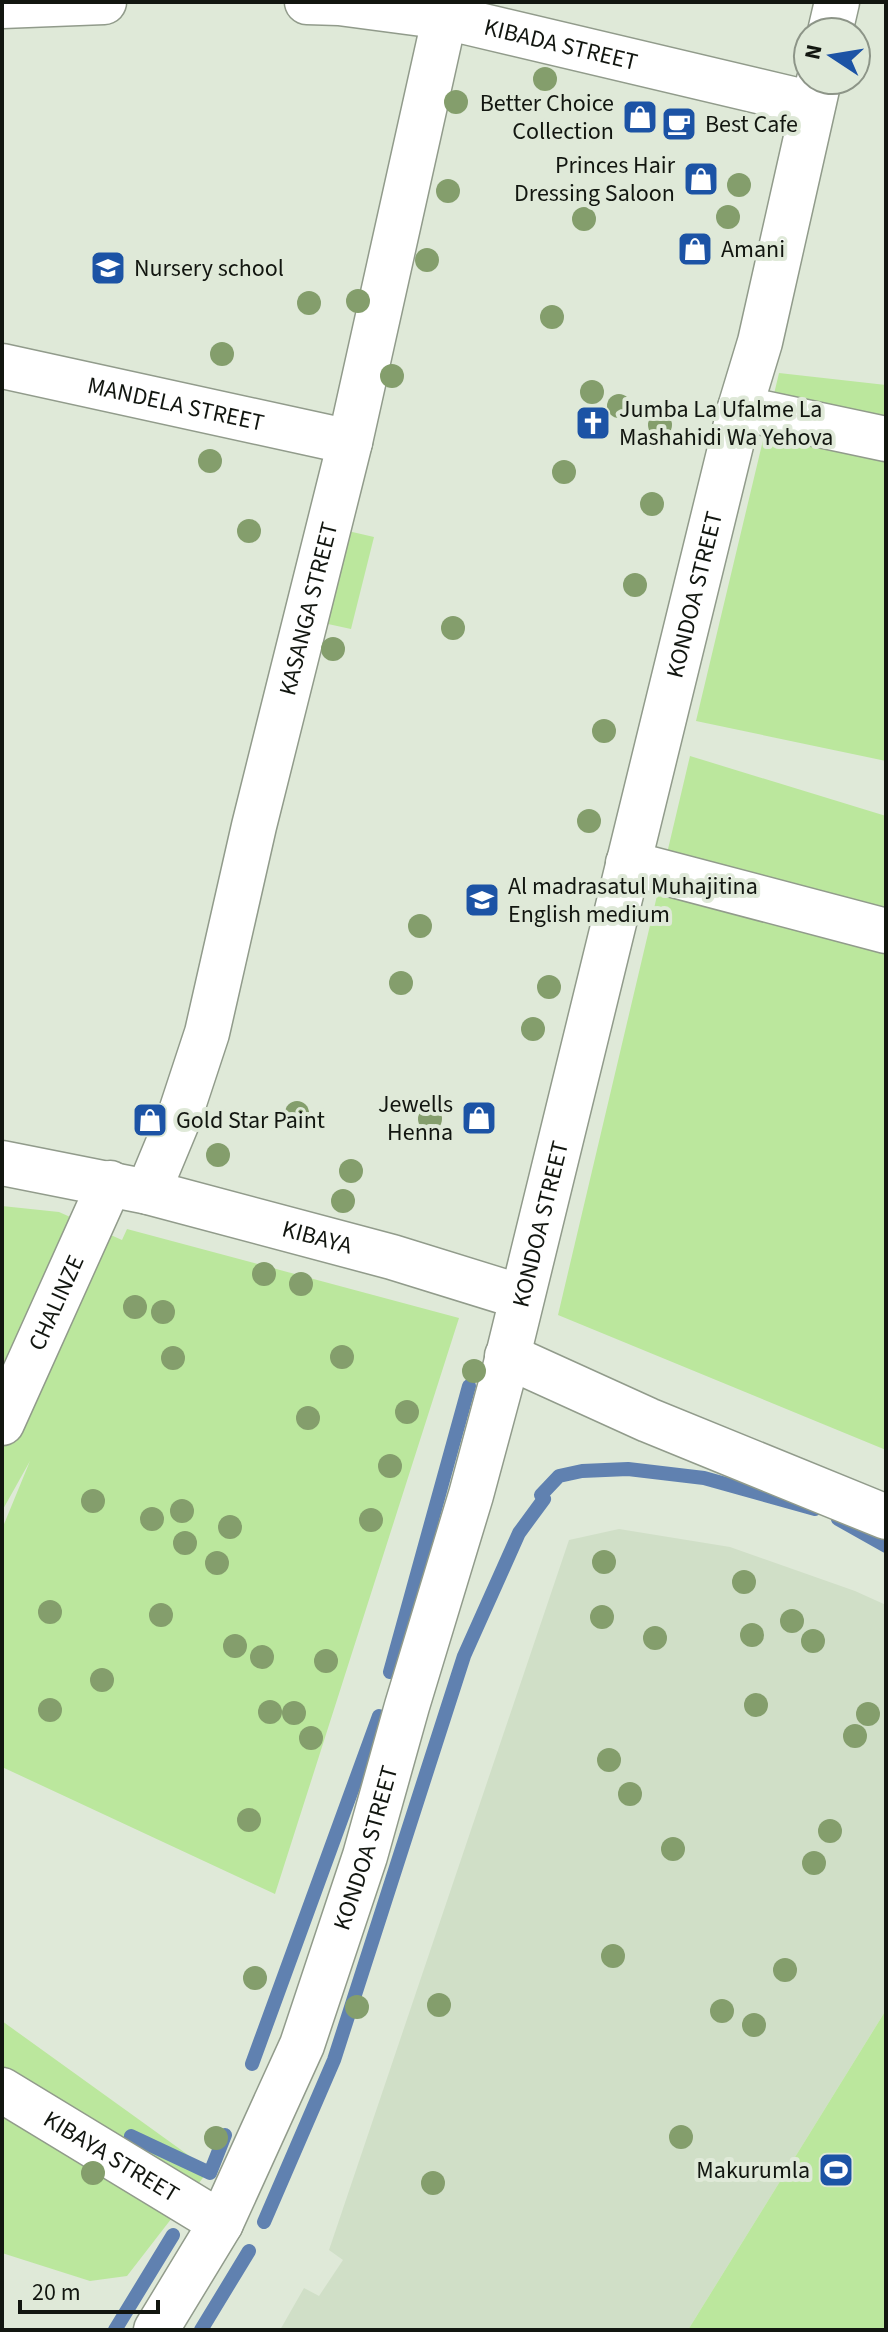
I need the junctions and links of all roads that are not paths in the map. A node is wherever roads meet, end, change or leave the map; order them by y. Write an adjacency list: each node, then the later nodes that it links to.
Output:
1 (104, 2): 3 (street)
2 (307, 2): 4 (street, KIBADA STREET)
3 (2, 6)
4 (446, 10): 5 (street, KIBADA STREET); 10 (street, KASANGA STREET)
5 (792, 87)
6 (815, 96): 8 (street, KONDOA STREET)
7 (2, 366): 10 (street, MANDELA STREET)
8 (740, 408): 9 (street); 11 (street, KONDOA STREET)
9 (886, 439)
10 (350, 442): 14 (street, KASANGA STREET)
11 (628, 863): 12 (street); 15 (street, KONDOA STREET)
12 (886, 931)
13 (2, 1163): 14 (street)
14 (129, 1187): 15 (street, KIBAYA); 17 (street, CHALINZE)
15 (521, 1297): 16 (street, KONDOA STREET)
16 (507, 1356): 18 (street); 20 (street, KONDOA STREET)
17 (2, 1423)
18 (886, 1517)
19 (2, 2090): 20 (street, KIBAYA STREET)
20 (221, 2223): 21 (street, KONDOA STREET)
21 (156, 2330)

